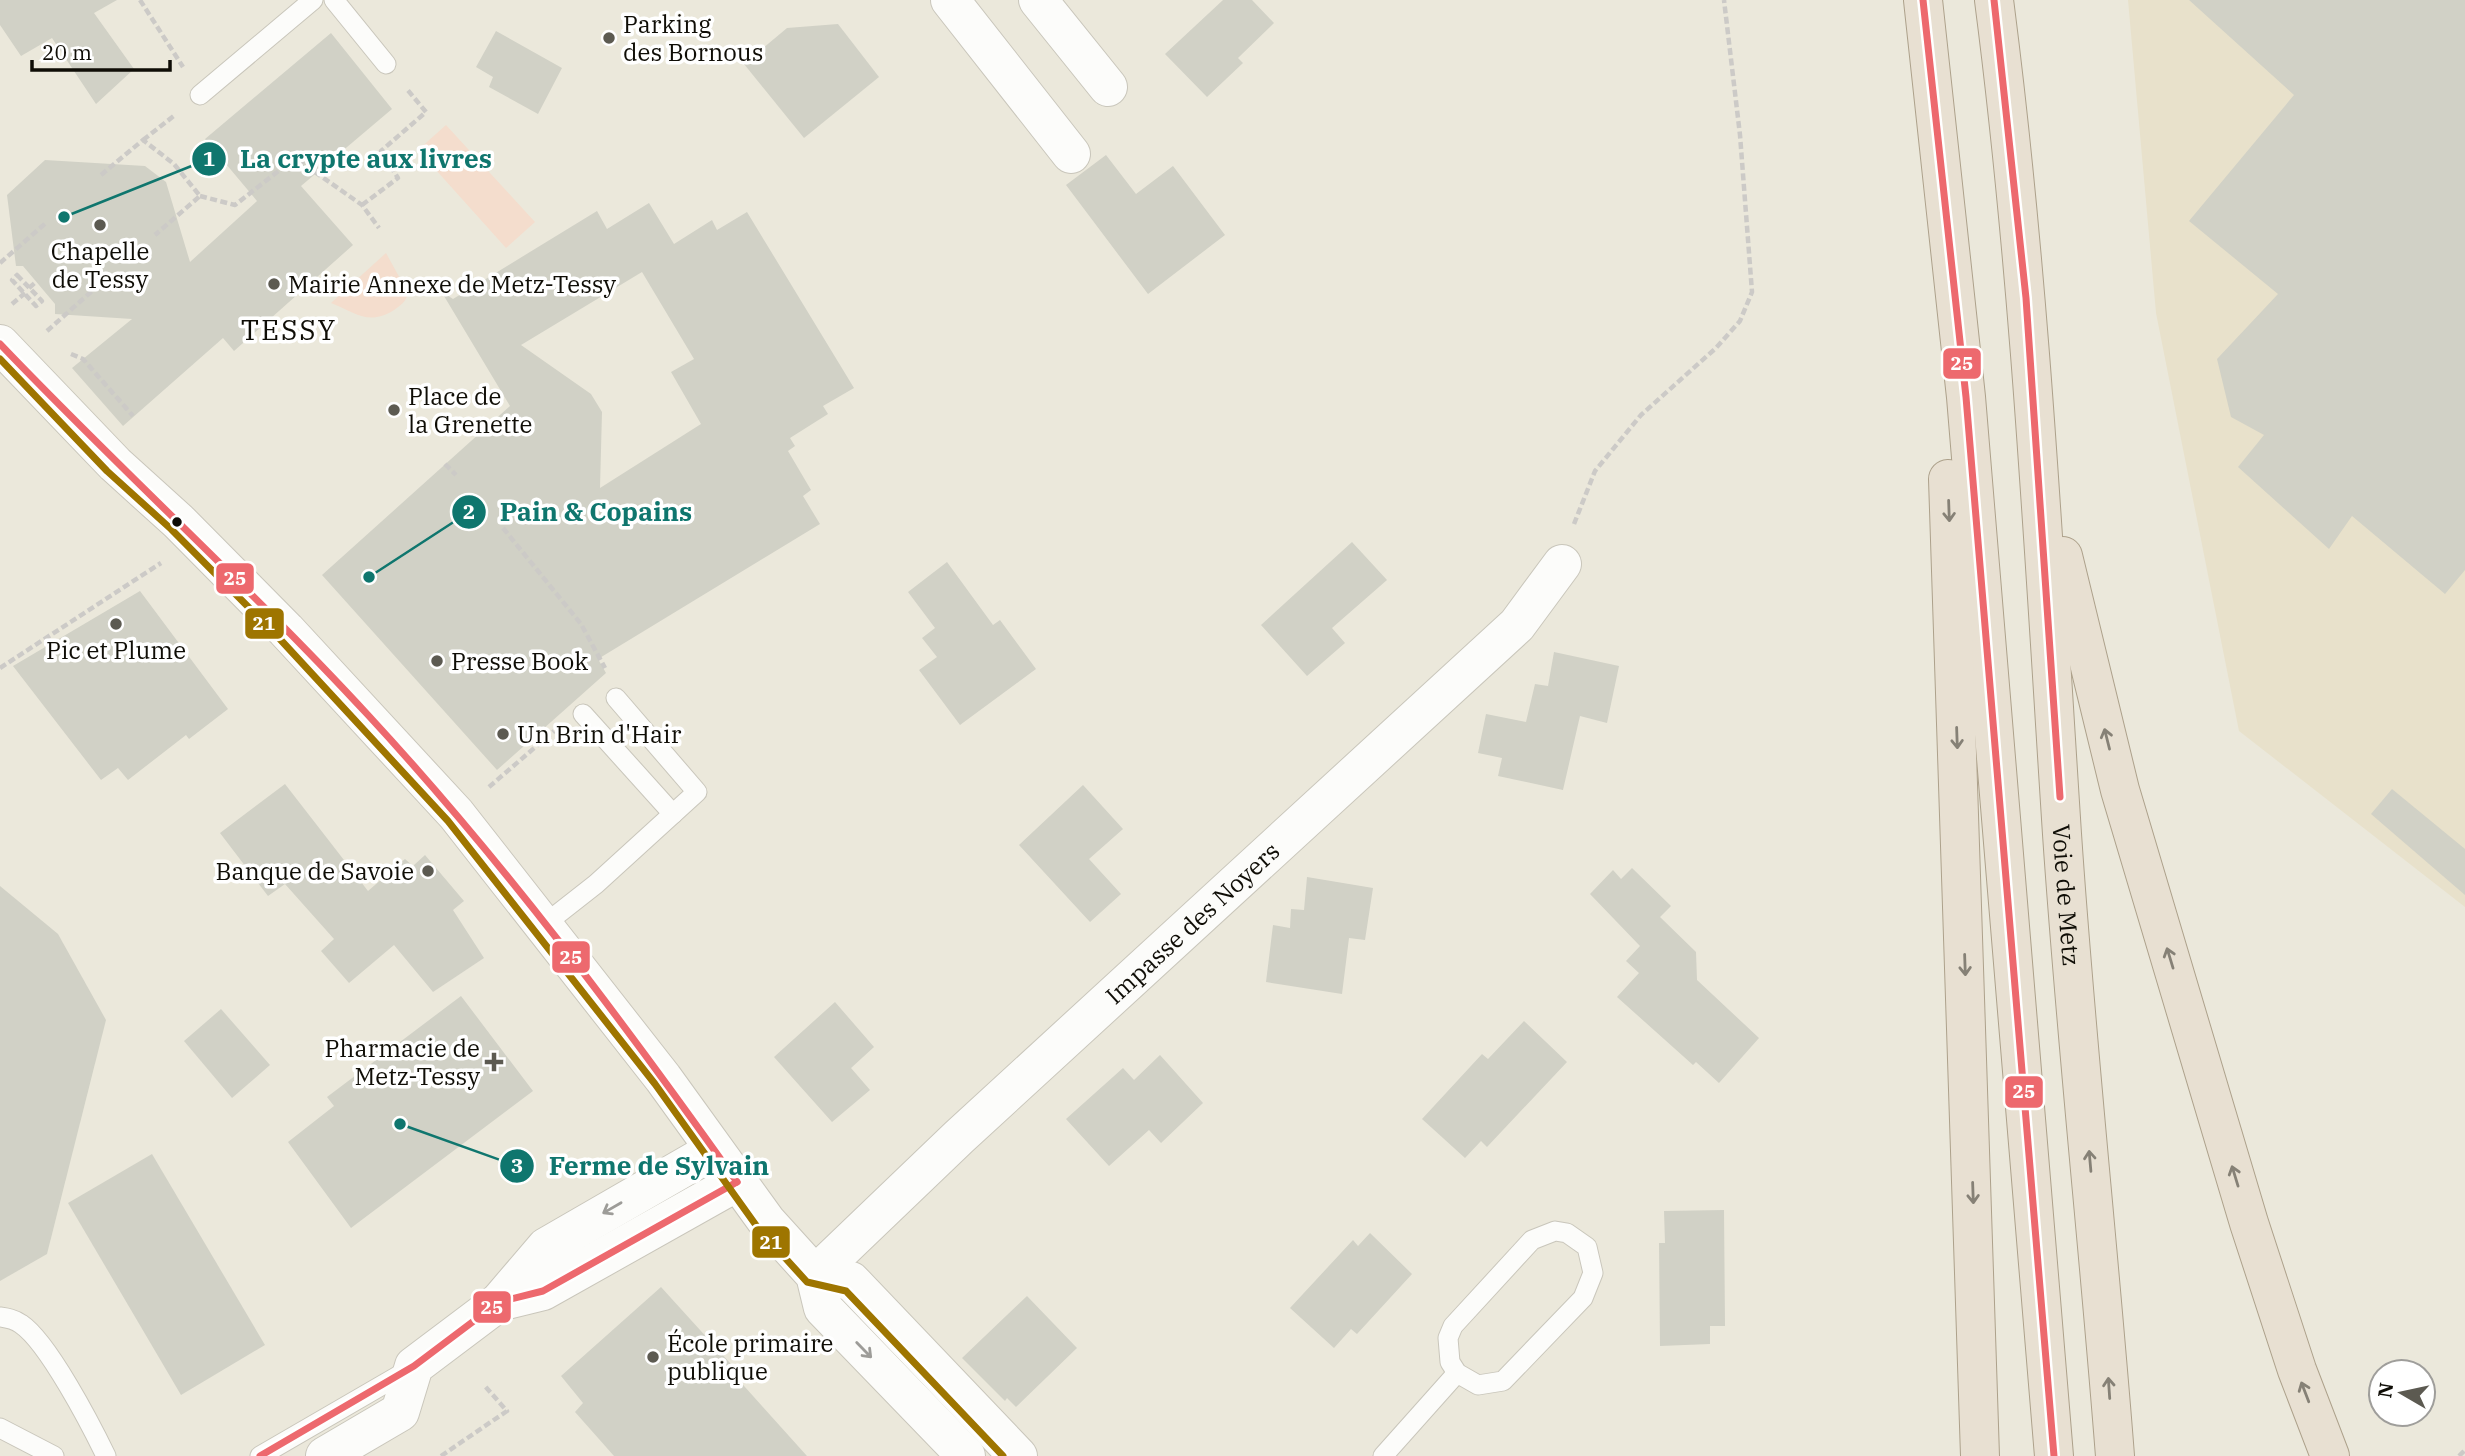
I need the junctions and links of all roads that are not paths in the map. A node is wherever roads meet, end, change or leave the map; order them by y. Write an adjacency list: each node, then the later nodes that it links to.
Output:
1 (313, 0): 9 (lane)
2 (334, 0): 7 (lane)
3 (950, 0): 11 (street)
4 (1038, 0): 8 (street)
5 (1923, 0): 10 (highway)
6 (1994, 0): 13 (highway, Voie de Metz)
7 (386, 64)
8 (1108, 87)
9 (200, 95)
10 (1935, 100): 34 (highway, one-way to 34); 35 (highway)
11 (1071, 154)
12 (7, 352): 18 (street)
13 (2039, 453): 36 (highway, Voie de Metz, one-way to 13); 37 (highway, one-way to 13)
14 (1562, 564): 21 (street, Impasse des Noyers)
15 (616, 698): 17 (lane)
16 (583, 714): 17 (lane)
17 (673, 814): 18 (lane)
18 (545, 924): 19 (street)
19 (714, 1150): 20 (street); 22 (street, one-way to 22)
20 (737, 1182): 21 (street); 22 (street)
21 (815, 1275): 31 (street, one-way to 31); 32 (street)
22 (499, 1302): 24 (street)
23 (0, 1317): 28 (lane)
24 (414, 1366): 29 (lane); 30 (street)
25 (1457, 1373): 25 (lane); 33 (lane)
26 (0, 1428): 27 (lane)
27 (54, 1456)
28 (106, 1456)
29 (260, 1456)
30 (324, 1456)
31 (966, 1456)
32 (1018, 1456)
33 (1383, 1456)
34 (1980, 1456)
35 (2054, 1456)
36 (2115, 1456)
37 (2330, 1456)

